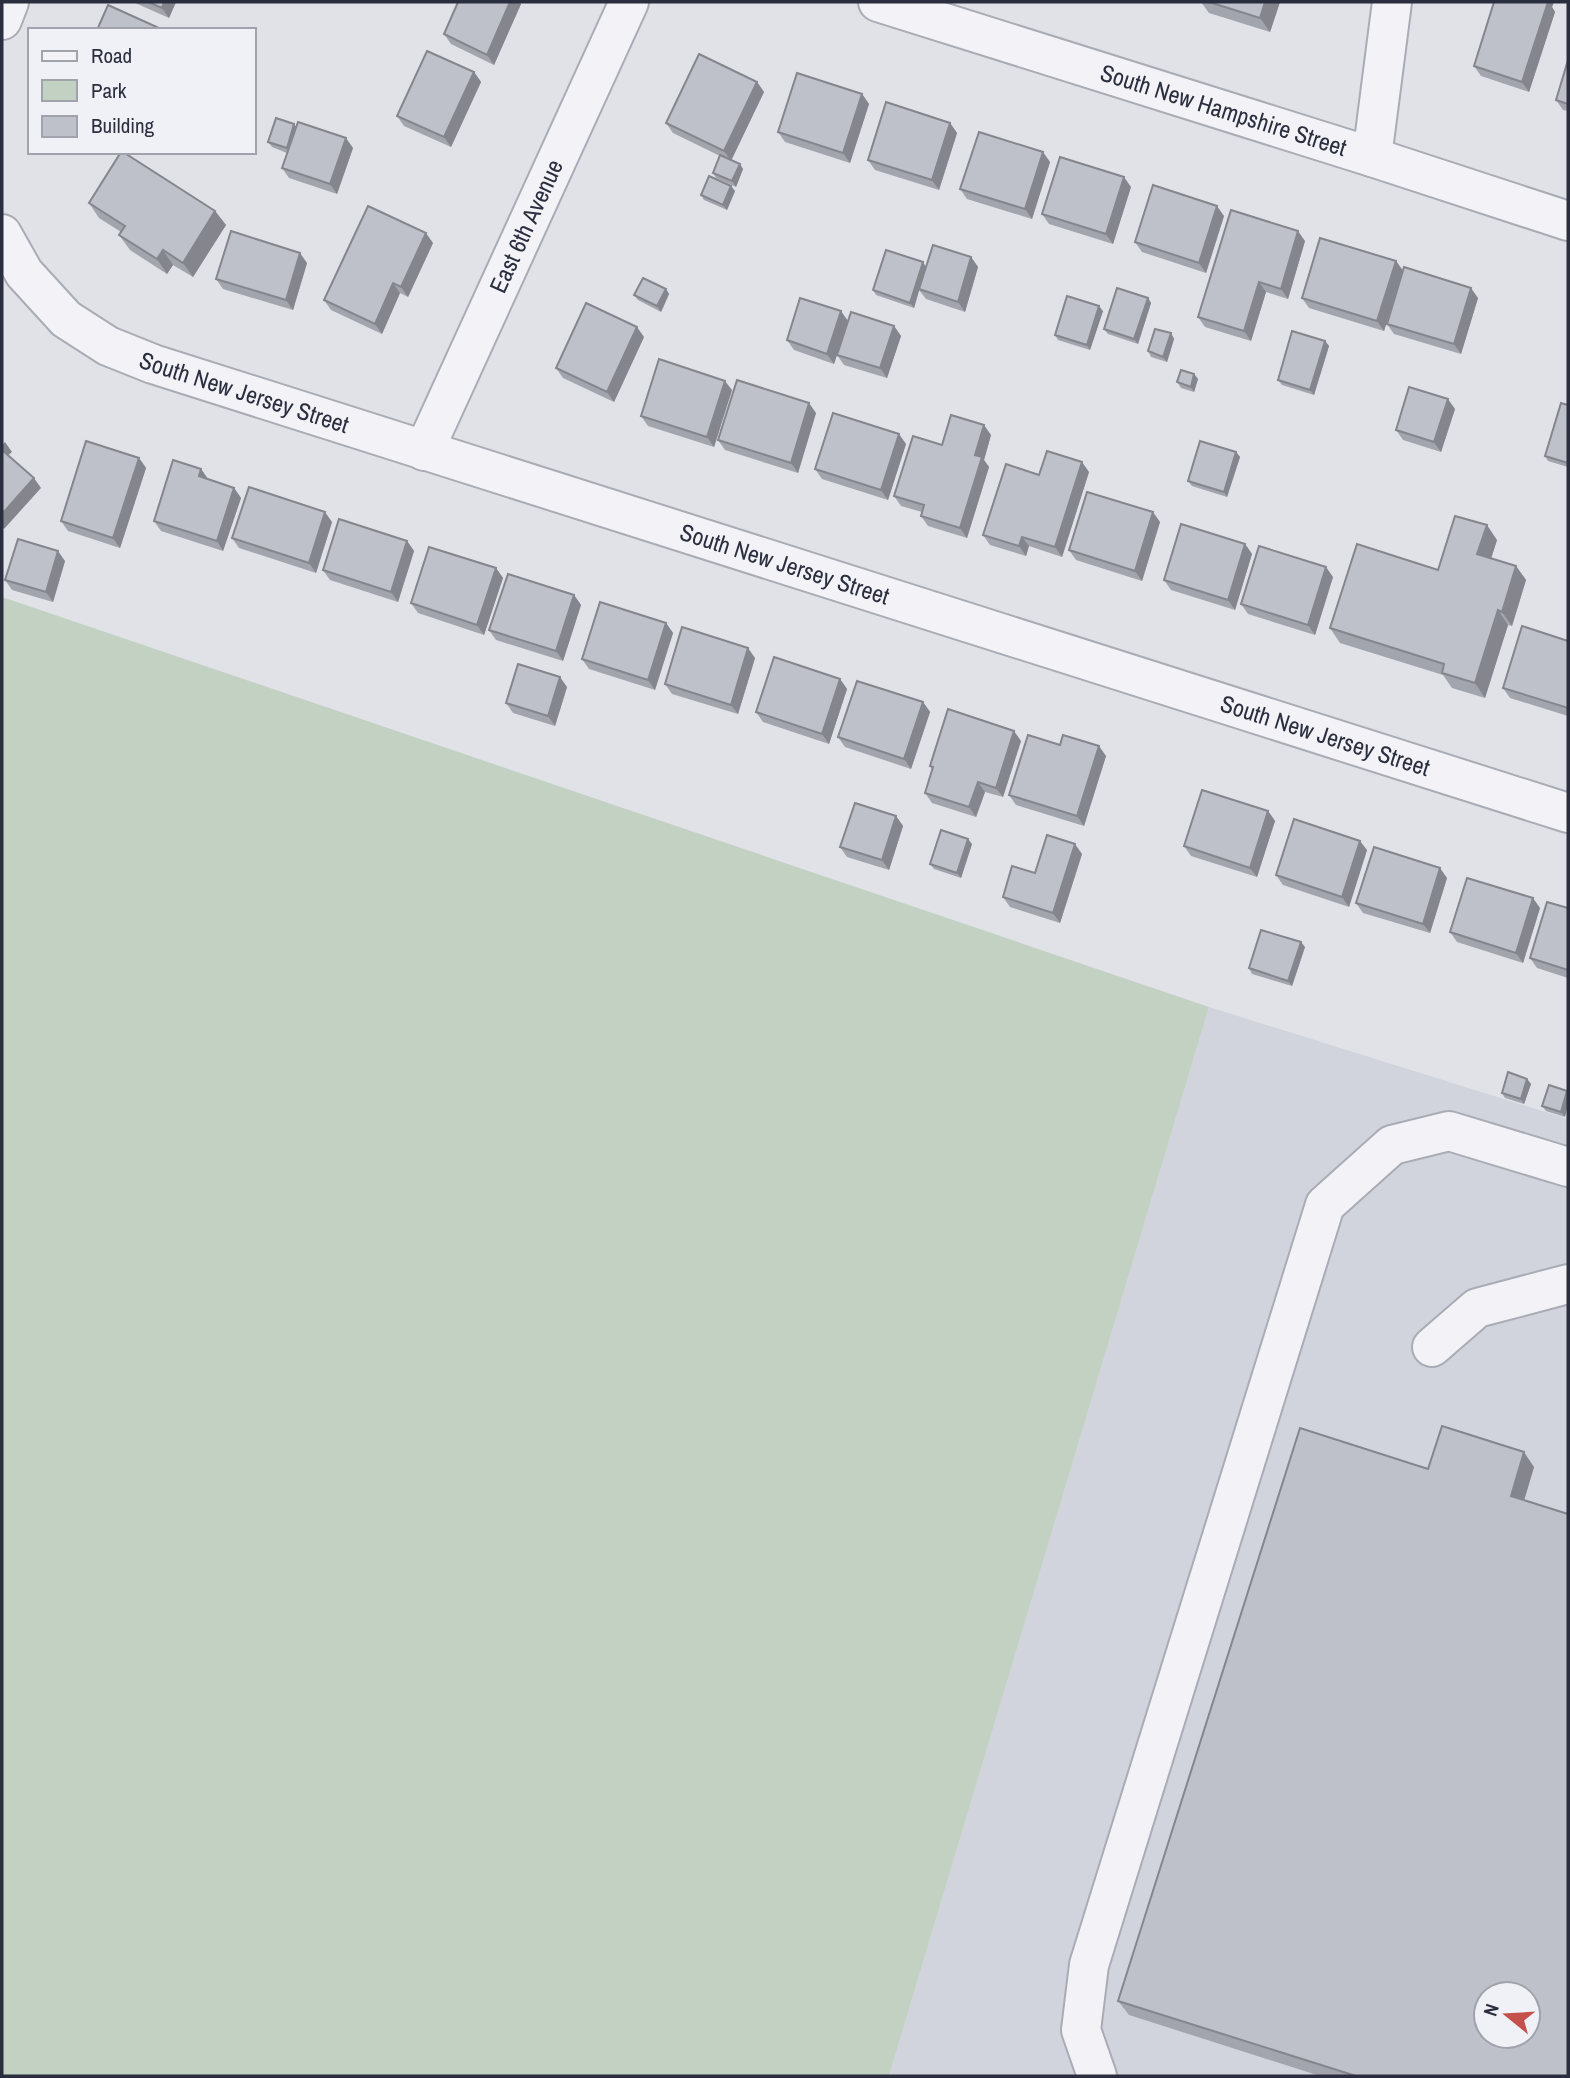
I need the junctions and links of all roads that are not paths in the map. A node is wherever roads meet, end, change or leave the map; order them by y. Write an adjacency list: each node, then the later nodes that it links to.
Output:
1 (9, 2): 5 (street)
2 (629, 2): 9 (street, East 6th Avenue)
3 (878, 2): 6 (street, South New Hampshire Street)
4 (1392, 2): 6 (street)
5 (2, 20)
6 (1372, 157): 7 (street, South New Hampshire Street)
7 (1568, 221)
8 (2, 234): 9 (street, South New Jersey Street)
9 (424, 451): 10 (street, South New Jersey Street)
10 (1568, 813)
11 (1568, 1167): 14 (street)
12 (1568, 1284): 13 (street)
13 (1432, 1347)
14 (1097, 2076)

